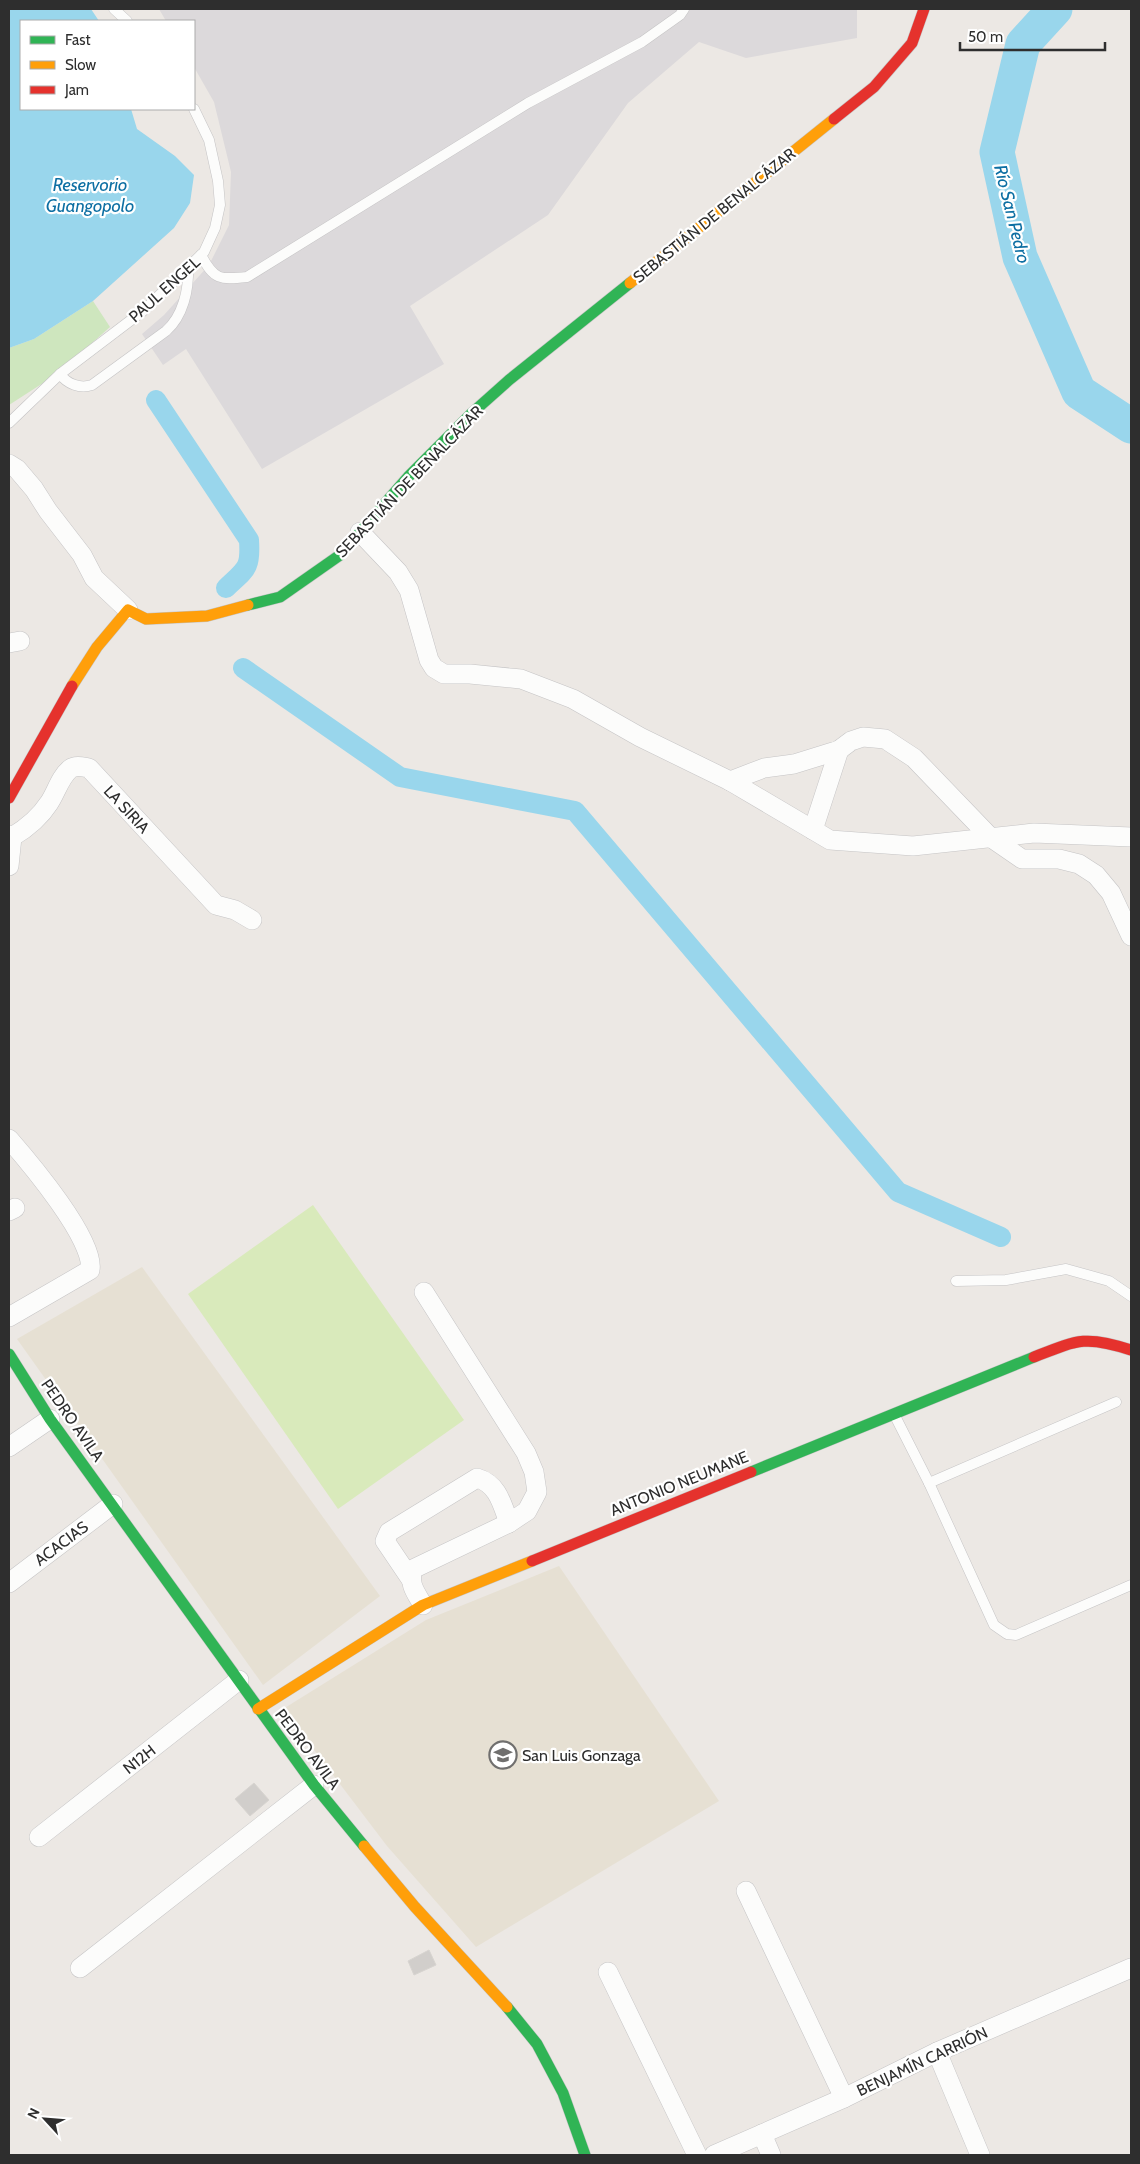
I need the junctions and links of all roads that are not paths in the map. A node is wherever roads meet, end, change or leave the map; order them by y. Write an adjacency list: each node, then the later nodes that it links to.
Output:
1 (114, 9): 4 (lane)
2 (684, 9): 6 (lane)
3 (924, 9): 11 (street, SEBASTIÁN DE BENALCÁZAR)
4 (126, 20)
5 (194, 110): 6 (lane, PAUL ENGEL)
6 (201, 255): 7 (lane, PAUL ENGEL)
7 (188, 267): 8 (lane, PAUL ENGEL); 8 (lane)
8 (60, 374): 9 (lane, PAUL ENGEL)
9 (9, 423)
10 (9, 464): 12 (street)
11 (360, 532): 12 (street, SEBASTIÁN DE BENALCÁZAR); 15 (street)
12 (128, 610): 14 (street)
13 (839, 750): 15 (street); 17 (street); 19 (street)
14 (17, 770): 16 (street)
15 (730, 781): 17 (street)
16 (9, 798)
17 (813, 830): 19 (street)
18 (11, 836): 21 (street); 22 (street, LA SIRIA)
19 (990, 837): 20 (street); 23 (street)
20 (1131, 837)
21 (9, 866)
22 (252, 920)
23 (1131, 936)
24 (9, 1138): 28 (street)
25 (956, 1281): 27 (lane)
26 (424, 1292): 37 (street)
27 (1131, 1296)
28 (9, 1317)
29 (1131, 1350): 32 (street, ANTONIO NEUMANE)
30 (9, 1354): 33 (street, PEDRO AVILA)
31 (1116, 1402): 35 (lane)
32 (893, 1413): 35 (lane); 41 (street, ANTONIO NEUMANE)
33 (50, 1418): 34 (street); 36 (street, PEDRO AVILA)
34 (9, 1447)
35 (929, 1483): 40 (lane)
36 (113, 1504): 39 (street, ACACIAS); 42 (street, PEDRO AVILA)
37 (510, 1523): 38 (street); 38 (street)
38 (410, 1578): 41 (street)
39 (9, 1583)
40 (1131, 1585)
41 (423, 1605): 43 (street, ANTONIO NEUMANE)
42 (239, 1680): 43 (street, PEDRO AVILA); 45 (street, N12H)
43 (258, 1709): 44 (street, PEDRO AVILA)
44 (314, 1785): 47 (street); 53 (street, PEDRO AVILA)
45 (39, 1837)
46 (746, 1891): 51 (street)
47 (80, 1968)
48 (1131, 1968): 50 (street, BENJAMÍN CARRIÓN)
49 (608, 1972): 54 (street)
50 (937, 2052): 51 (street, BENJAMÍN CARRIÓN); 57 (street)
51 (844, 2098): 52 (street, BENJAMÍN CARRIÓN)
52 (762, 2134): 55 (street, BENJAMÍN CARRIÓN); 56 (street)
53 (585, 2155)
54 (698, 2155)
55 (714, 2155)
56 (771, 2155)
57 (980, 2155)

